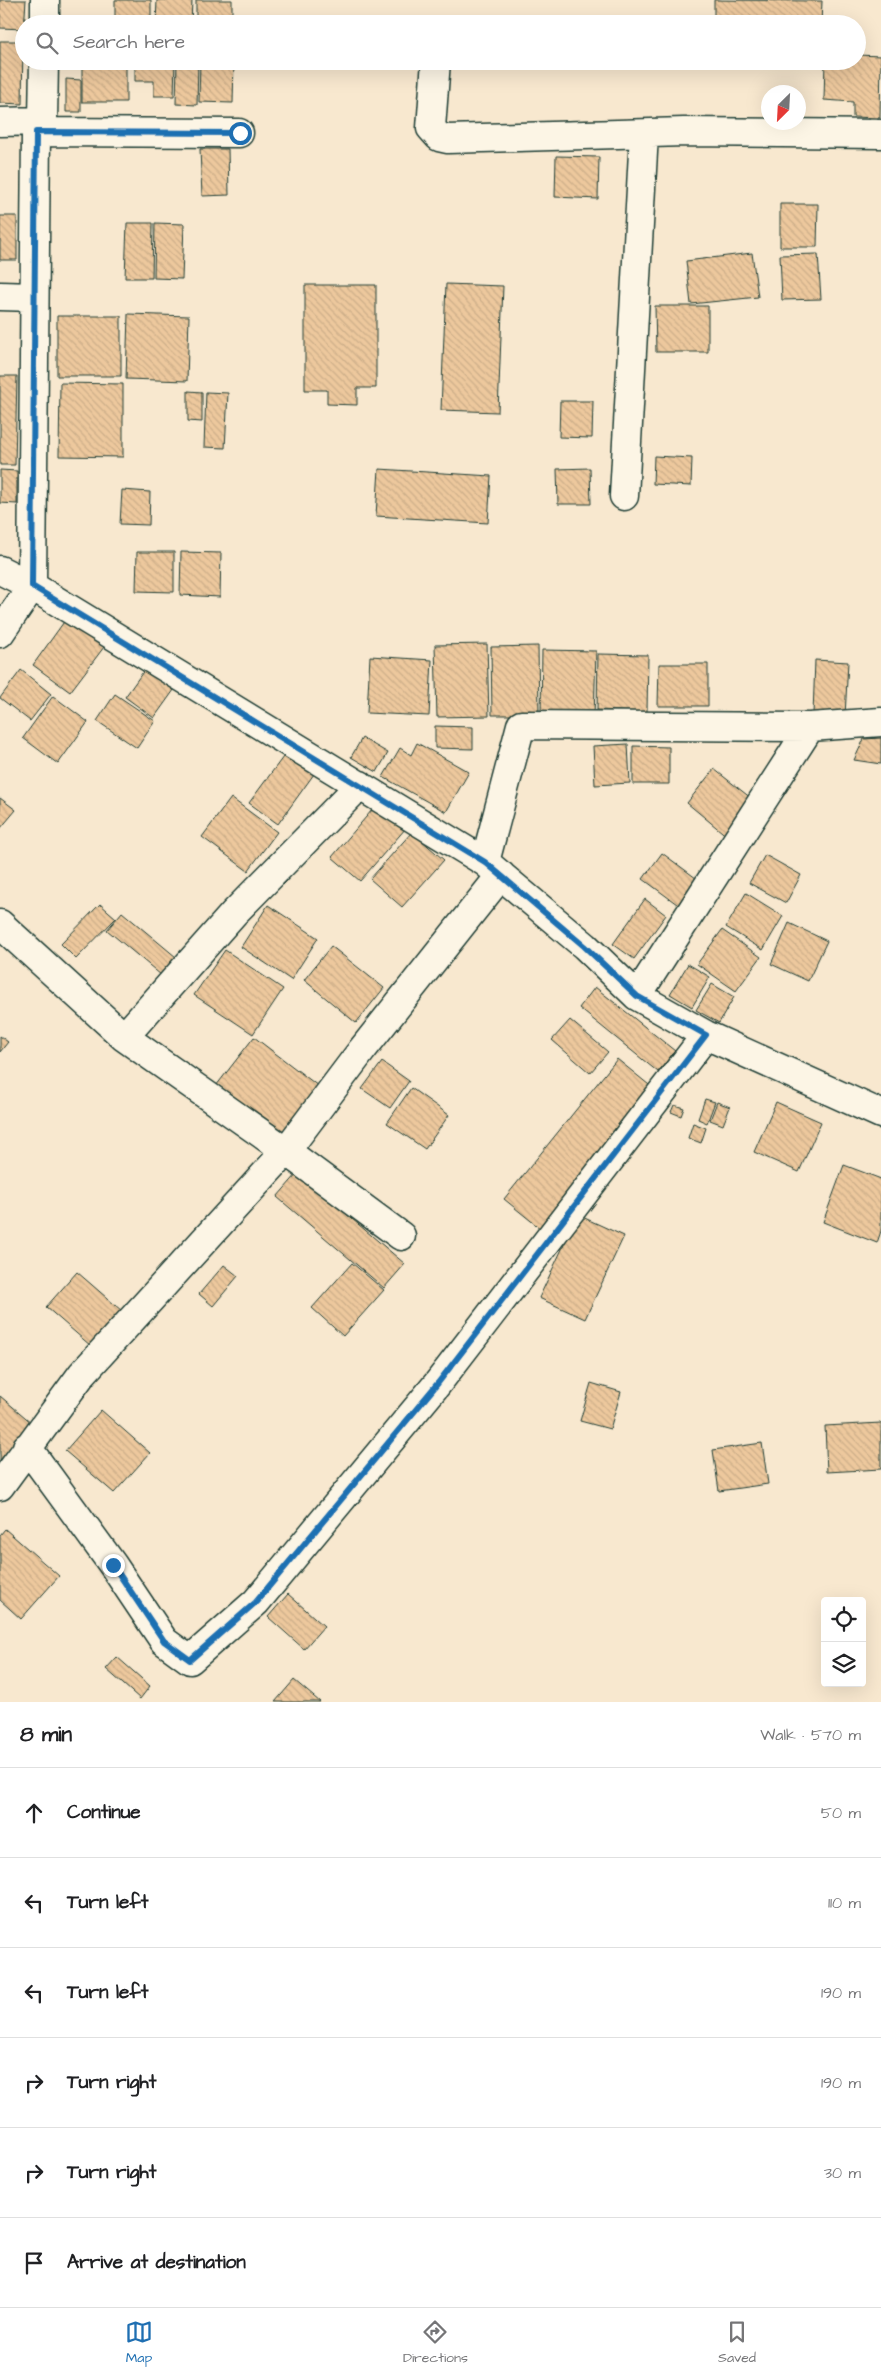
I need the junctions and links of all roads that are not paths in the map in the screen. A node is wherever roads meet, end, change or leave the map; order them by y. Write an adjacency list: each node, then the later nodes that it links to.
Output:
1 (45, 0): 2 (street)
2 (45, 15)
3 (44, 70): 5 (street)
4 (435, 70): 7 (street)
5 (0, 122)
6 (240, 133): 10 (street)
7 (644, 134): 8 (street); 11 (street)
8 (881, 134)
9 (0, 296): 10 (street)
10 (34, 297): 13 (street)
11 (624, 496)
12 (0, 570): 13 (street)
13 (32, 586): 14 (street); 17 (street)
14 (0, 633)
15 (881, 722): 16 (street)
16 (810, 727): 18 (street); 20 (street)
17 (360, 785): 18 (street); 22 (street)
18 (493, 868): 20 (street); 24 (street)
19 (0, 924): 22 (street)
20 (637, 996): 21 (street)
21 (706, 1035): 23 (street); 26 (street)
22 (124, 1037): 24 (street)
23 (881, 1114)
24 (286, 1151): 25 (street); 26 (street)
25 (401, 1236)
26 (27, 1447): 27 (street)
27 (0, 1486)

